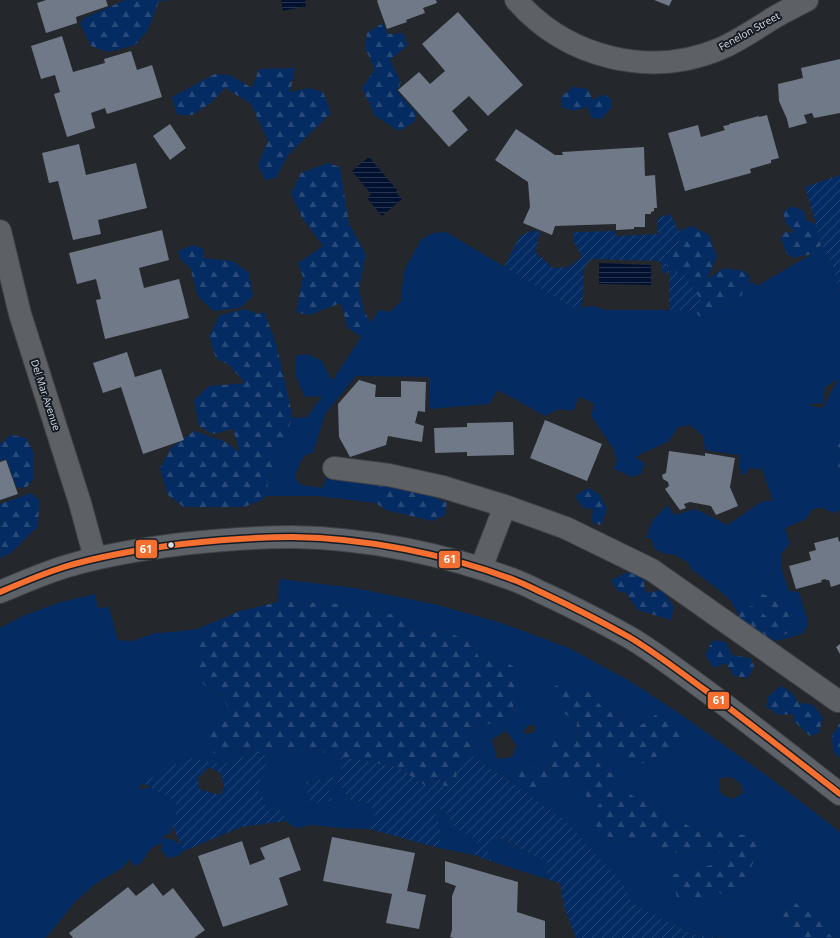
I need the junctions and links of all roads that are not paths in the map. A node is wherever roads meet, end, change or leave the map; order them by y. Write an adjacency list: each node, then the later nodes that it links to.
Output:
1 (516, 0): 2 (street, Fenelon Street)
2 (807, 0)
3 (0, 231): 6 (street, Del Mar Avenue)
4 (334, 468): 5 (street)
5 (505, 506): 7 (street); 9 (street)
6 (95, 558): 7 (main road); 8 (main road)
7 (481, 568): 10 (main road)
8 (0, 592)
9 (838, 701)
10 (840, 794)

